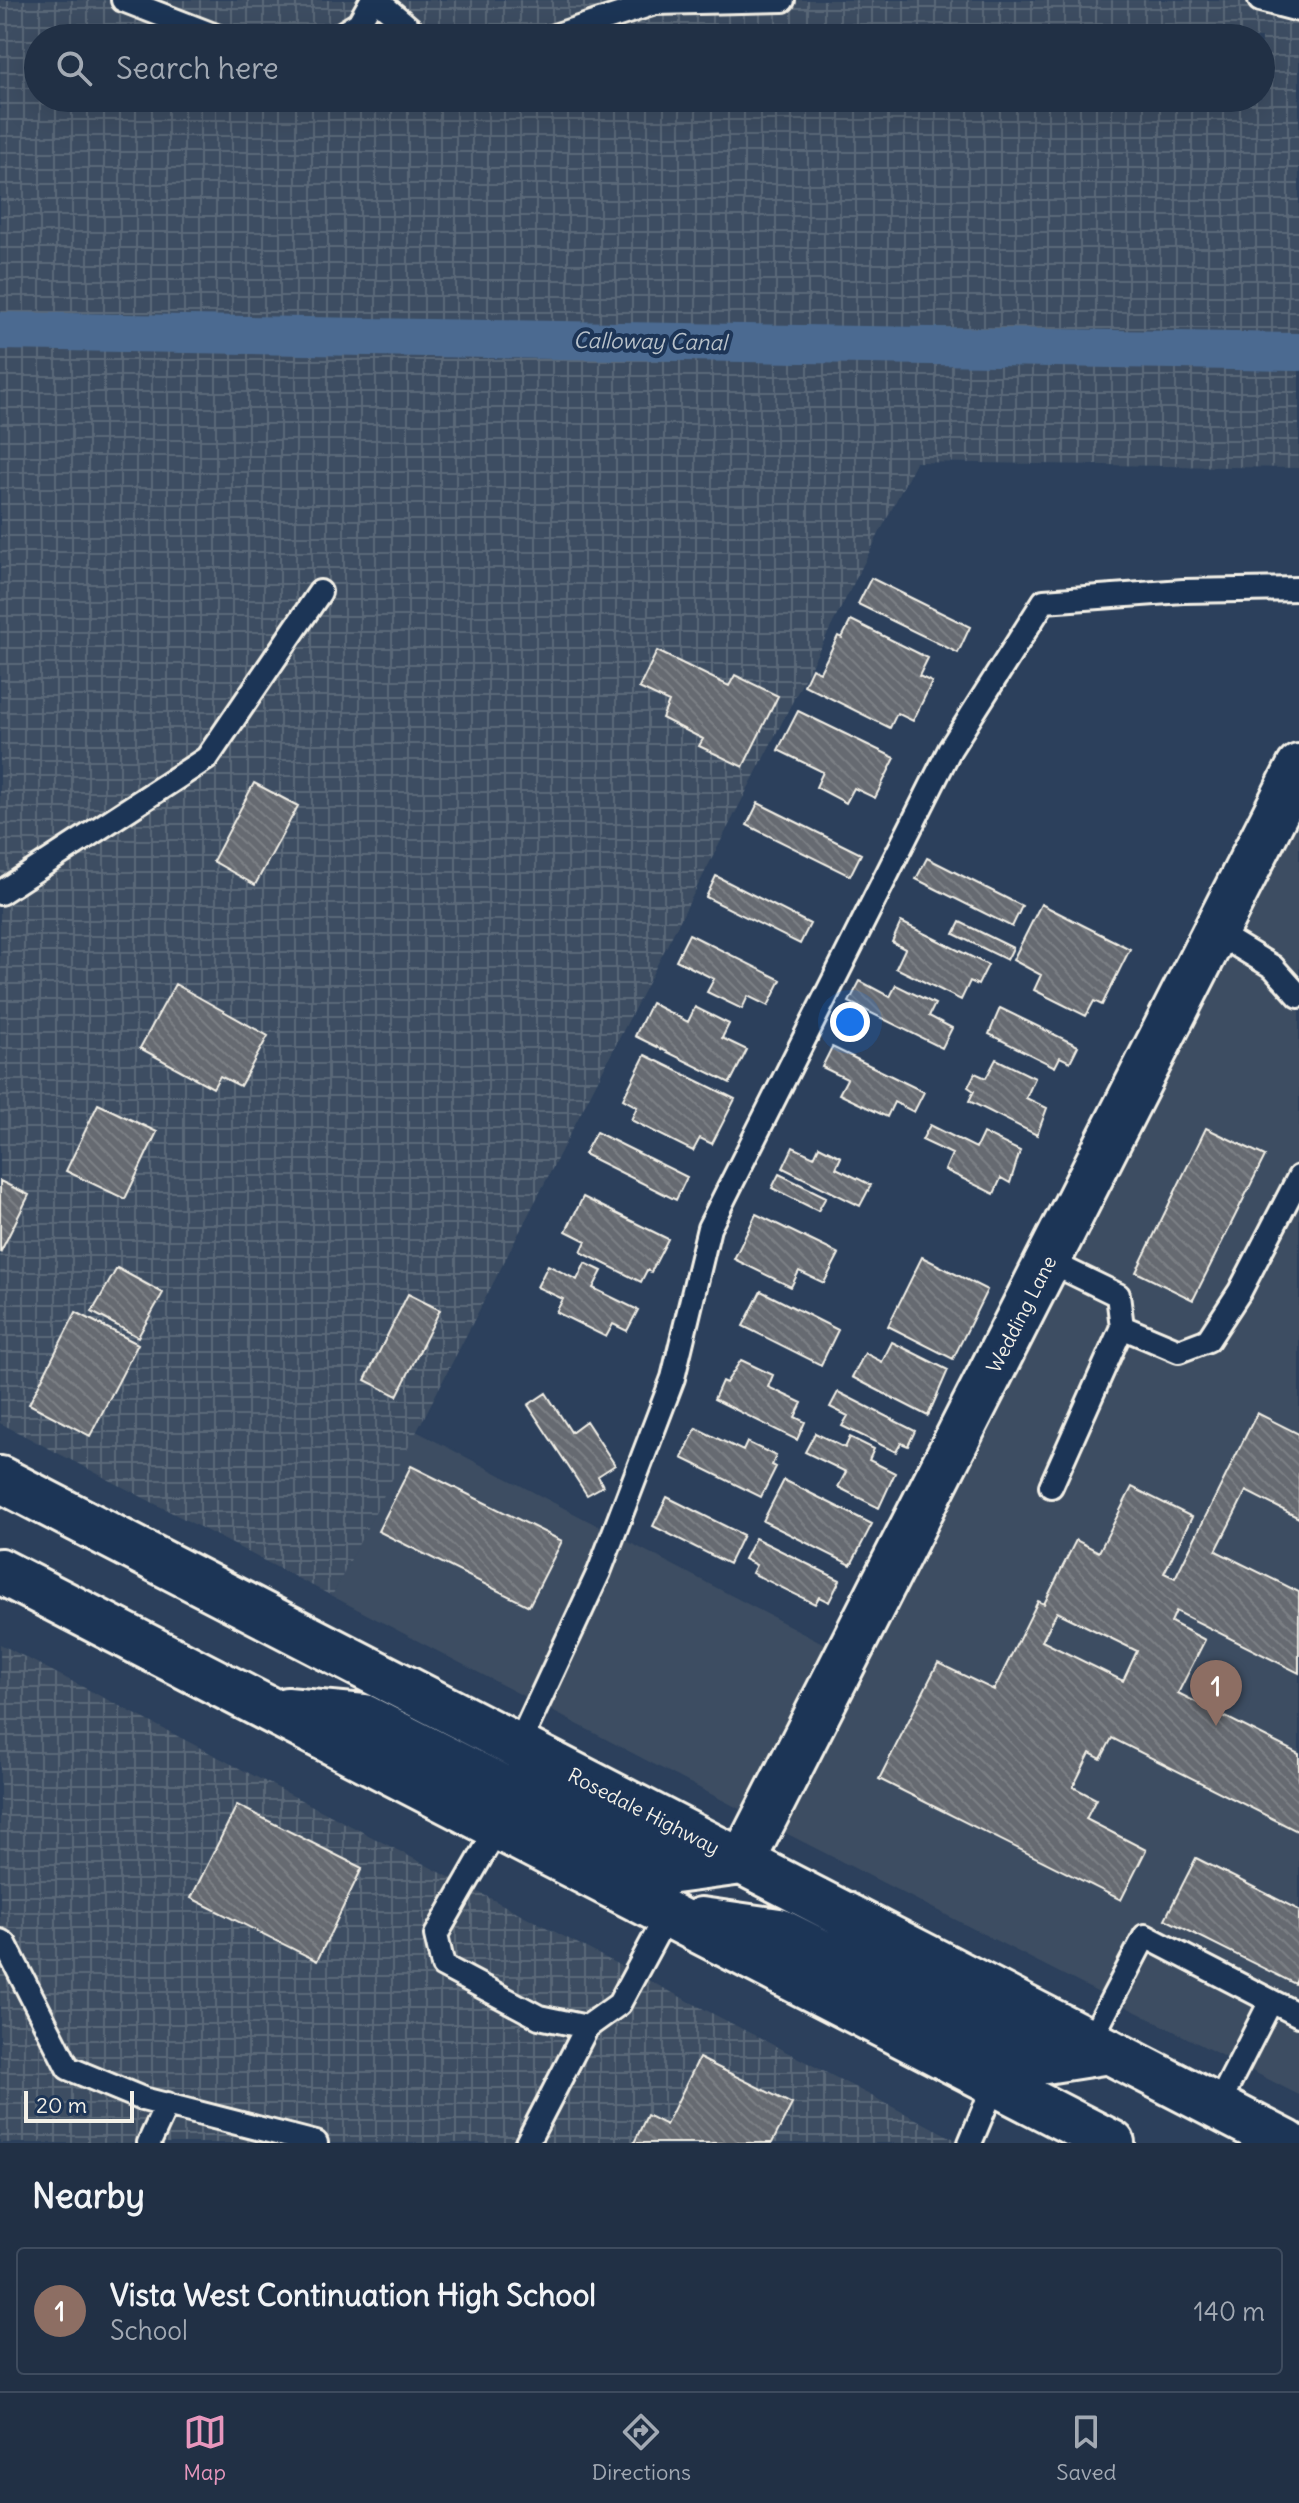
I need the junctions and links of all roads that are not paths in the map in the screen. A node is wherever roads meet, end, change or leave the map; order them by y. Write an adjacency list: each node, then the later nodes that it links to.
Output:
1 (123, 0): 6 (lane)
2 (374, 0): 7 (lane); 8 (lane)
3 (783, 0): 9 (lane)
4 (1260, 0): 5 (lane)
5 (1299, 10)
6 (185, 24)
7 (357, 24)
8 (404, 24)
9 (591, 24)
10 (1299, 589): 23 (lane)
11 (320, 592): 13 (lane)
12 (1299, 767): 14 (main road, Wedding Lane)
13 (0, 893)
14 (1215, 932): 15 (lane); 17 (main road, Wedding Lane)
15 (1299, 996)
16 (1299, 1177): 18 (lane)
17 (1048, 1261): 18 (lane); 25 (main road, Wedding Lane)
18 (1122, 1327): 20 (lane)
19 (0, 1479): 23 (main road, Rosedale Highway)
20 (1051, 1486)
21 (0, 1571): 22 (main road)
22 (265, 1708): 24 (main road); 25 (main road)
23 (518, 1746): 25 (main road, Rosedale Highway)
24 (498, 1827): 26 (main road); 30 (lane)
25 (742, 1862): 31 (main road, Rosedale Highway)
26 (667, 1915): 30 (lane); 31 (main road); 32 (main road)
27 (0, 1941): 33 (lane)
28 (1271, 2001): 29 (lane); 31 (lane); 34 (lane)
29 (1299, 2015)
30 (587, 2027): 38 (lane)
31 (1100, 2046): 34 (main road, Rosedale Highway)
32 (995, 2083): 35 (main road); 39 (lane)
33 (167, 2104): 36 (lane); 37 (lane)
34 (1217, 2107): 40 (main road, Rosedale Highway)
35 (1097, 2140)
36 (149, 2143)
37 (316, 2143)
38 (527, 2143)
39 (970, 2143)
40 (1287, 2143)

